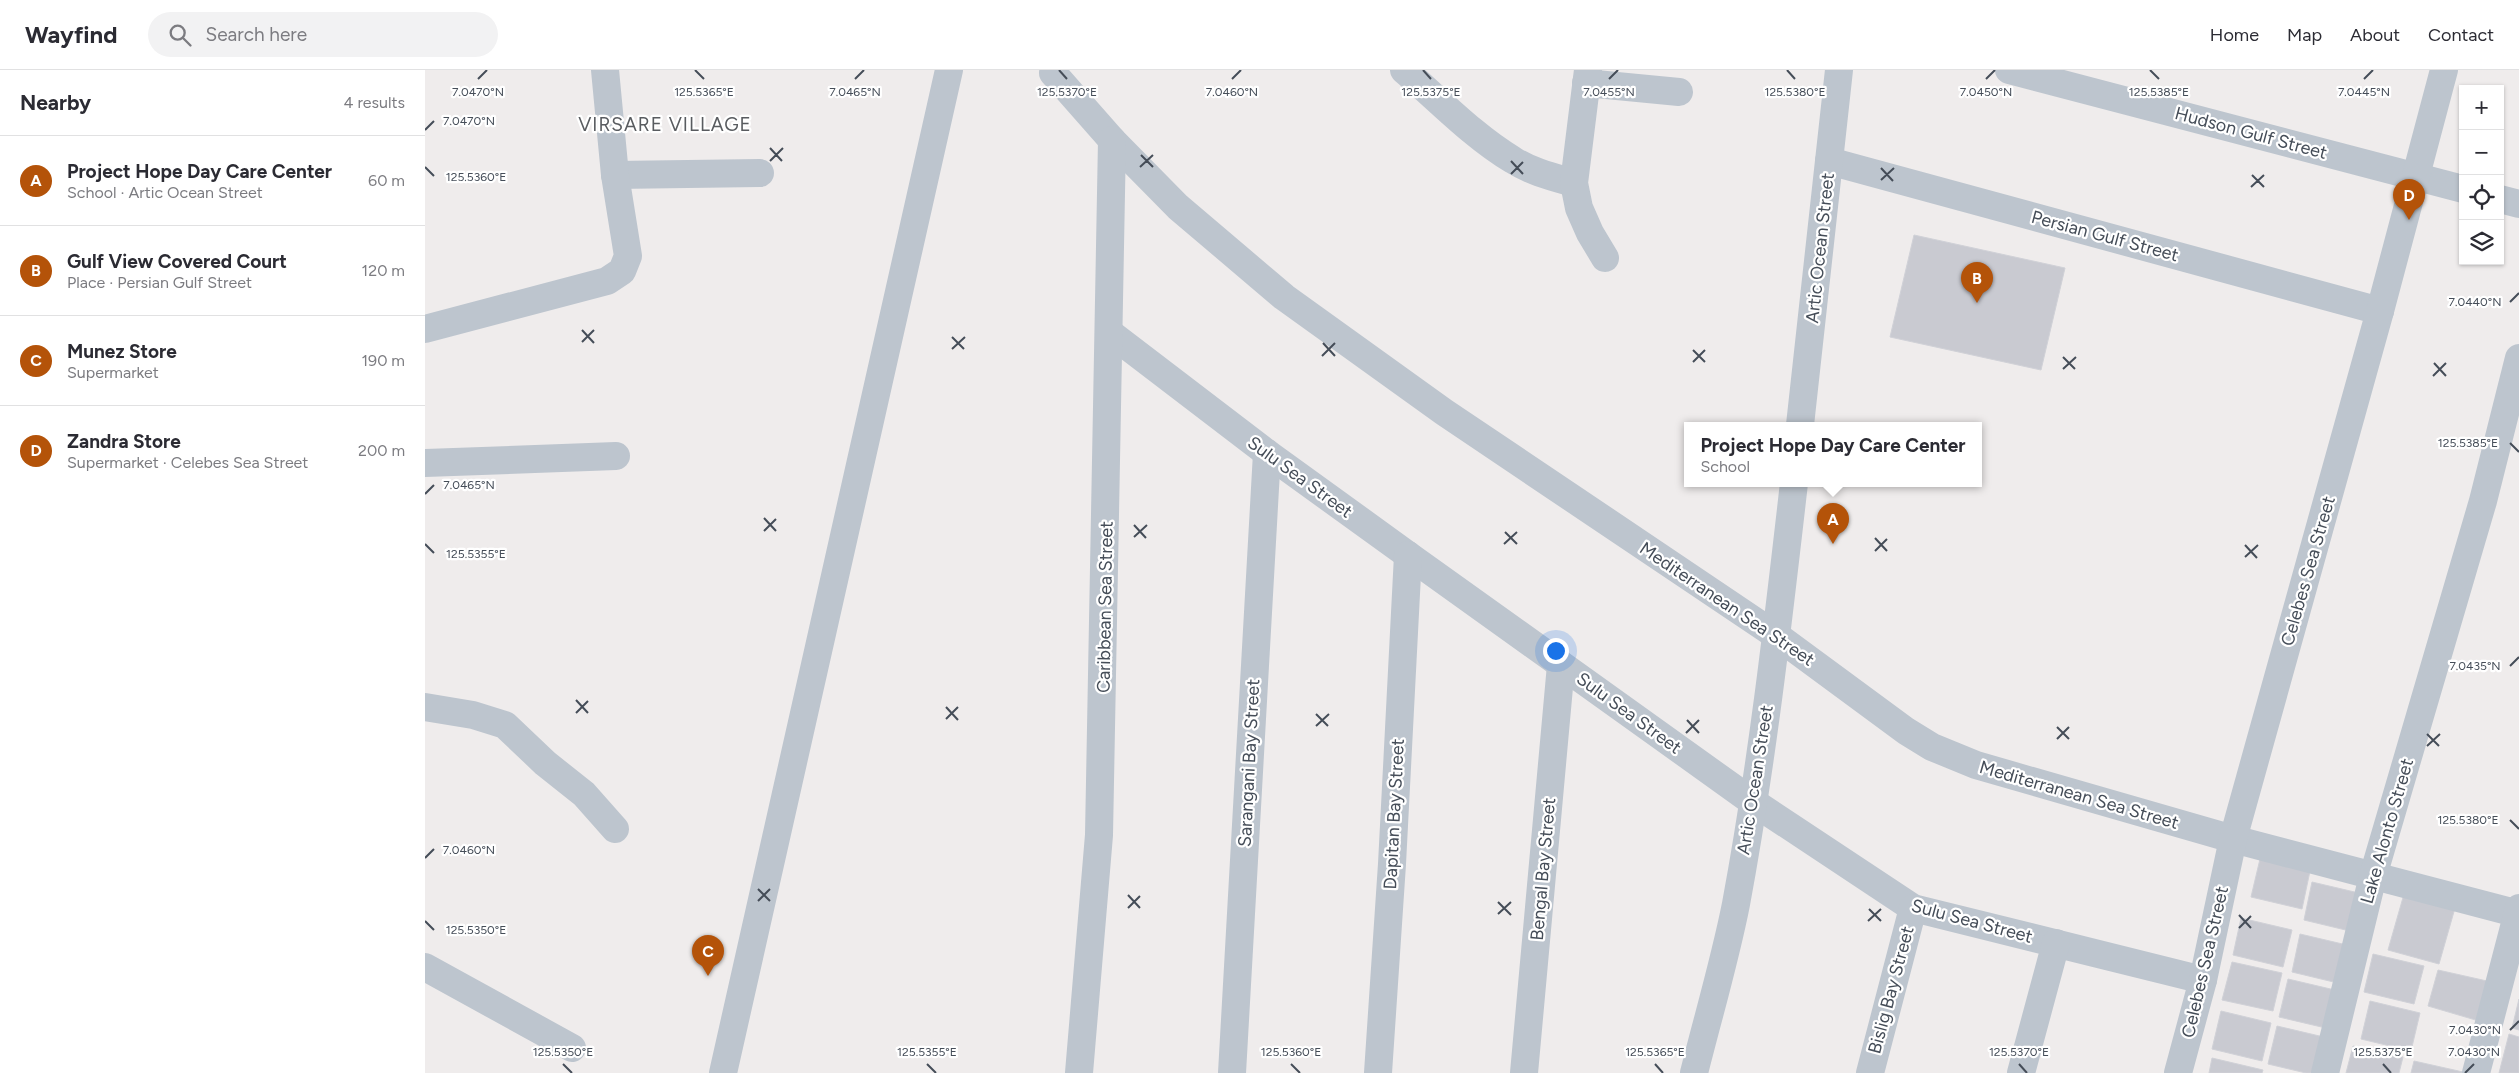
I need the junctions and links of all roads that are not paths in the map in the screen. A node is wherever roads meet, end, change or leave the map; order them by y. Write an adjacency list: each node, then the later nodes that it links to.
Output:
1 (605, 70): 13 (street)
2 (949, 70): 43 (street)
3 (1404, 70): 15 (street)
4 (1839, 70): 11 (street, Artic Ocean Street)
5 (2009, 70): 14 (street, Hudson Gulf Street)
6 (2444, 70): 14 (street, Celebes Sea Street)
7 (1053, 74): 10 (street, Mediterranean Sea Street)
8 (1587, 76): 9 (street); 15 (street)
9 (1679, 92)
10 (1112, 140): 22 (street, Caribbean Sea Street); 30 (street, Mediterranean Sea Street)
11 (1829, 161): 20 (street, Persian Gulf Street); 24 (street, Artic Ocean Street)
12 (760, 173): 13 (street)
13 (615, 175): 21 (street)
14 (2415, 176): 16 (street, Hudson Gulf Street); 20 (street, Celebes Sea Street)
15 (1574, 183): 19 (street)
16 (2459, 188)
17 (2504, 200): 18 (street)
18 (2519, 204)
19 (1605, 258)
20 (2380, 311): 35 (street, Celebes Sea Street)
21 (425, 329)
22 (1110, 333): 25 (street, Sulu Sea Street); 44 (street, Caribbean Sea Street)
23 (2519, 358): 36 (street, Lake Alonto Street)
24 (1800, 422)
25 (1267, 453): 29 (street, Sulu Sea Street); 45 (street, Sarangani Bay Street)
26 (616, 456): 27 (street)
27 (425, 464)
28 (1794, 487): 30 (street, Artic Ocean Street)
29 (1408, 556): 31 (street, Sulu Sea Street); 46 (street, Dapitan Bay Street)
30 (1777, 636): 33 (street, Artic Ocean Street); 35 (street, Mediterranean Sea Street)
31 (1561, 664): 33 (street, Sulu Sea Street); 47 (street, Bengal Bay Street)
32 (425, 707): 34 (street)
33 (1753, 802): 37 (street, Sulu Sea Street); 48 (street, Artic Ocean Street)
34 (615, 829)
35 (2233, 839): 36 (street, Mediterranean Sea Street); 41 (street, Celebes Sea Street)
36 (2373, 876): 38 (street, Mediterranean Sea Street); 52 (street, Lake Alonto Street)
37 (1913, 908): 39 (street, Sulu Sea Street); 49 (street, Bislig Bay Street)
38 (2518, 912): 53 (street)
39 (2056, 943): 41 (street, Sulu Sea Street); 50 (street)
40 (425, 967): 42 (street)
41 (2203, 980): 51 (street, Celebes Sea Street)
42 (572, 1048)
43 (723, 1073)
44 (1079, 1073)
45 (1232, 1073)
46 (1378, 1073)
47 (1524, 1073)
48 (1694, 1073)
49 (1870, 1073)
50 (2021, 1073)
51 (2178, 1073)
52 (2325, 1073)
53 (2476, 1073)

